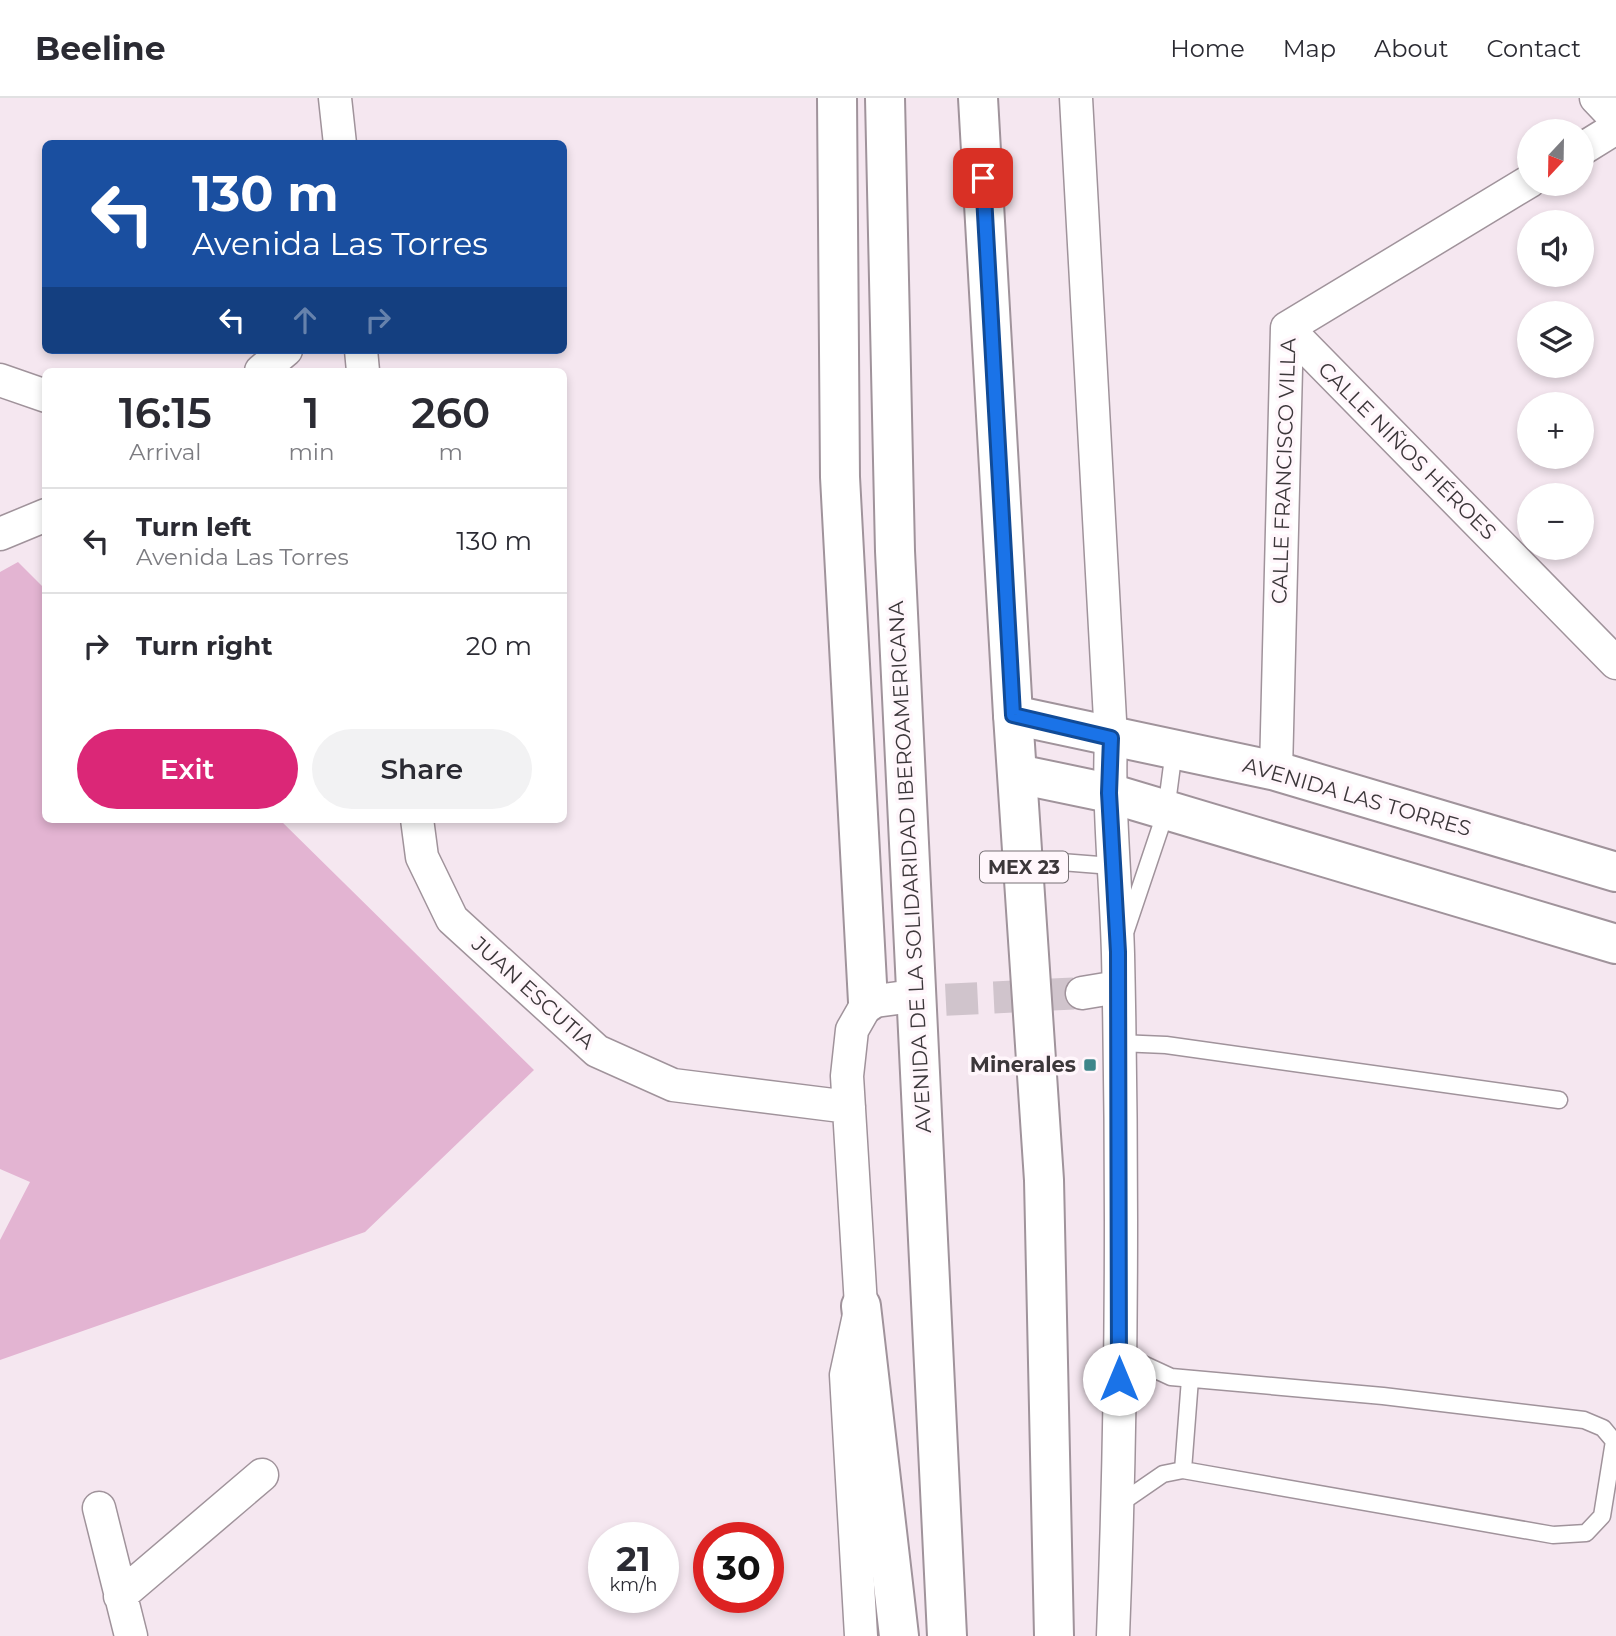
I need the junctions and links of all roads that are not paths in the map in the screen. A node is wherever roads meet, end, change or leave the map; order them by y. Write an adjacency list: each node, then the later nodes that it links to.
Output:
1 (335, 98): 9 (street)
2 (837, 98): 35 (main road)
3 (885, 98): 50 (main road, AVENIDA DE LA SOLIDARIDAD IBEROAMERICANA)
4 (978, 98): 20 (main road, MEX 23)
5 (1076, 98): 21 (street)
6 (1595, 98): 7 (street)
7 (1616, 119)
8 (1616, 128): 10 (street)
9 (340, 140)
10 (1594, 142)
11 (1517, 189): 12 (street, CALLE FRANCISCO VILLA)
12 (1287, 328): 19 (street, CALLE NIÑOS HÉROES); 23 (street, CALLE FRANCISCO VILLA)
13 (281, 354): 14 (street)
14 (265, 368)
15 (0, 380): 16 (street)
16 (42, 395)
17 (42, 517): 18 (street)
18 (0, 534)
19 (1616, 663)
20 (1013, 715): 21 (main road, AVENIDA LAS TORRES); 24 (main road, MEX 23)
21 (1111, 738): 22 (main road, AVENIDA LAS TORRES); 25 (street)
22 (1174, 751): 23 (main road, AVENIDA LAS TORRES); 26 (lane)
23 (1276, 771): 30 (main road, AVENIDA LAS TORRES)
24 (1018, 774): 25 (main road); 28 (main road, MEX 23)
25 (1109, 793): 26 (main road); 29 (street)
26 (1166, 811): 31 (main road); 32 (lane)
27 (418, 823): 38 (street, JUAN ESCUTIA)
28 (1023, 859): 29 (lane); 51 (main road, MEX 23)
29 (1112, 866): 32 (street)
30 (1616, 873)
31 (1616, 944)
32 (1118, 952): 33 (street)
33 (1118, 987): 34 (street); 36 (street)
34 (1082, 993)
35 (883, 1000): 38 (street)
36 (1119, 1043): 37 (lane); 40 (street)
37 (1559, 1100)
38 (849, 1107): 39 (street)
39 (861, 1306): 48 (street); 49 (main road)
40 (1119, 1353): 41 (lane); 44 (street)
41 (1190, 1379): 42 (lane); 42 (lane)
42 (1183, 1470): 44 (lane)
43 (262, 1475): 46 (street)
44 (1118, 1506): 52 (street)
45 (99, 1508): 46 (street)
46 (120, 1596): 47 (street)
47 (131, 1636)
48 (861, 1636)
49 (899, 1636)
50 (947, 1636)
51 (1054, 1636)
52 (1113, 1636)

